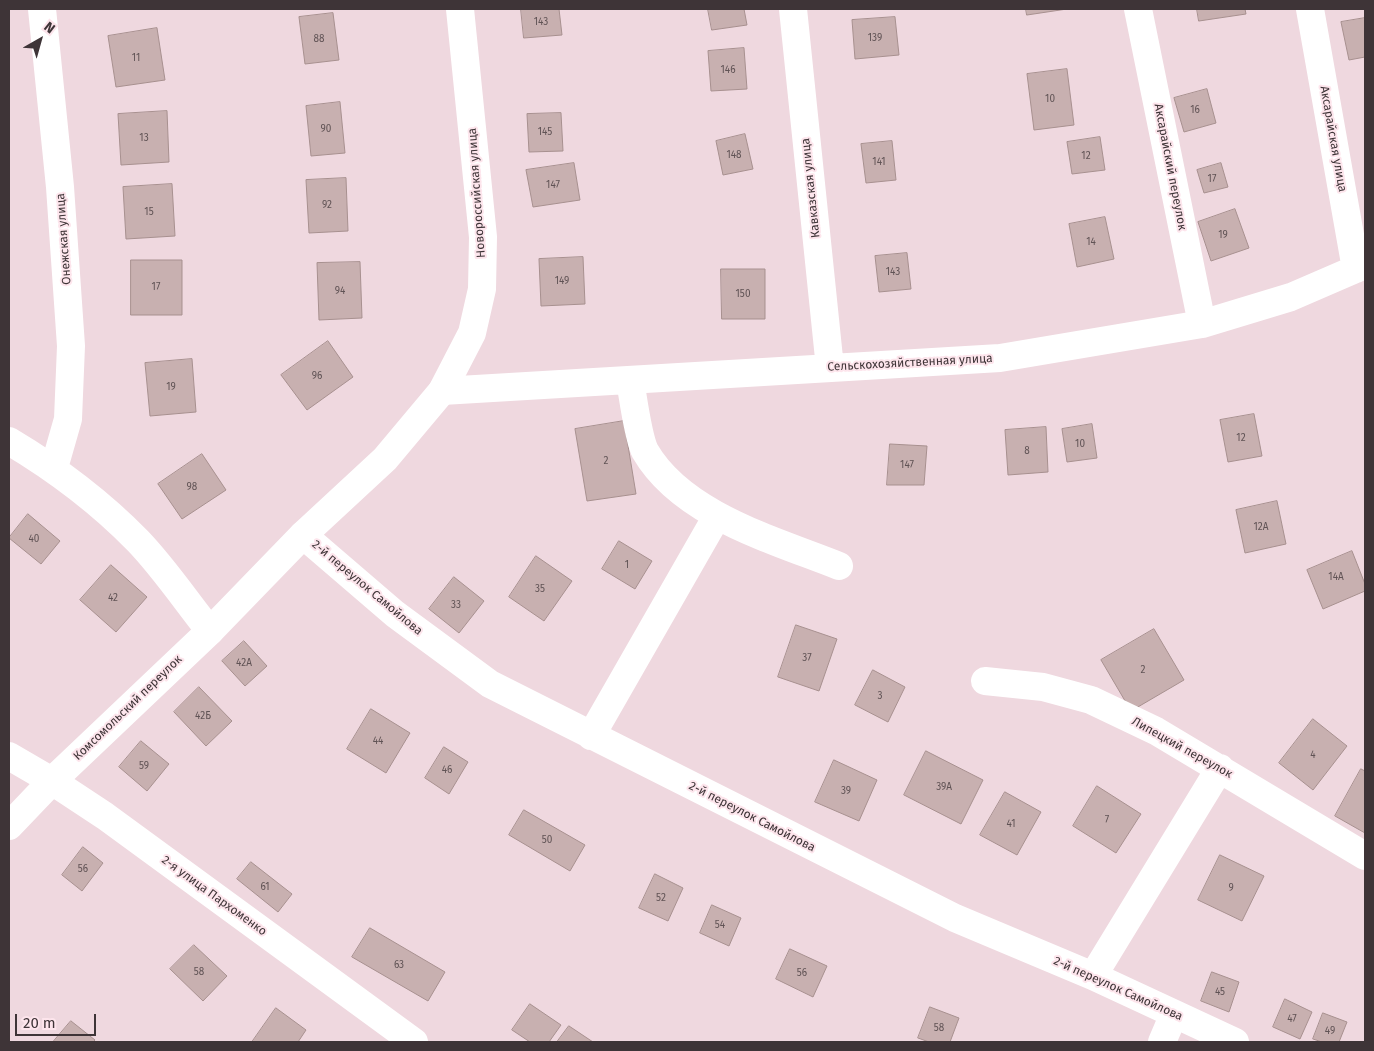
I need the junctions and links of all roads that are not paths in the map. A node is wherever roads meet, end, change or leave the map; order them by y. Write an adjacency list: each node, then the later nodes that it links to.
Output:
1 (42, 9): 12 (street, Онежская улица)
2 (460, 9): 10 (street, Новороссийская улица)
3 (793, 9): 8 (street, Кавказская улица)
4 (1138, 9): 7 (street, Аксарайский переулок)
5 (1310, 9): 6 (street, Аксарайская улица)
6 (1361, 267): 7 (street, Сельскохозяйственная улица)
7 (1202, 324): 8 (street, Сельскохозяйственная улица)
8 (830, 368): 9 (street, Сельскохозяйственная улица)
9 (630, 380): 10 (street, Сельскохозяйственная улица); 13 (street)
10 (442, 391): 14 (street, Новороссийская улица)
11 (9, 440): 12 (street)
12 (54, 468): 17 (street)
13 (717, 516): 15 (street); 19 (street)
14 (303, 535): 16 (street, Новороссийская улица); 19 (street, 2-й переулок Самойлова)
15 (838, 566)
16 (248, 590): 17 (street, Комсомольский переулок)
17 (210, 630): 22 (street, Комсомольский переулок)
18 (985, 680): 21 (street, Липецкий переулок)
19 (591, 736): 25 (street, 2-й переулок Самойлова)
20 (9, 756): 22 (street, 2-я улица Пархоменко)
21 (1220, 768): 24 (street, Липецкий переулок); 25 (street)
22 (52, 781): 23 (street, Комсомольский переулок); 27 (street, 2-я улица Пархоменко)
23 (9, 826)
24 (1365, 856)
25 (1093, 976): 26 (street, 2-й переулок Самойлова)
26 (1174, 1014): 28 (street); 29 (street, 2-й переулок Самойлова)
27 (414, 1042)
28 (1162, 1042)
29 (1235, 1042)

